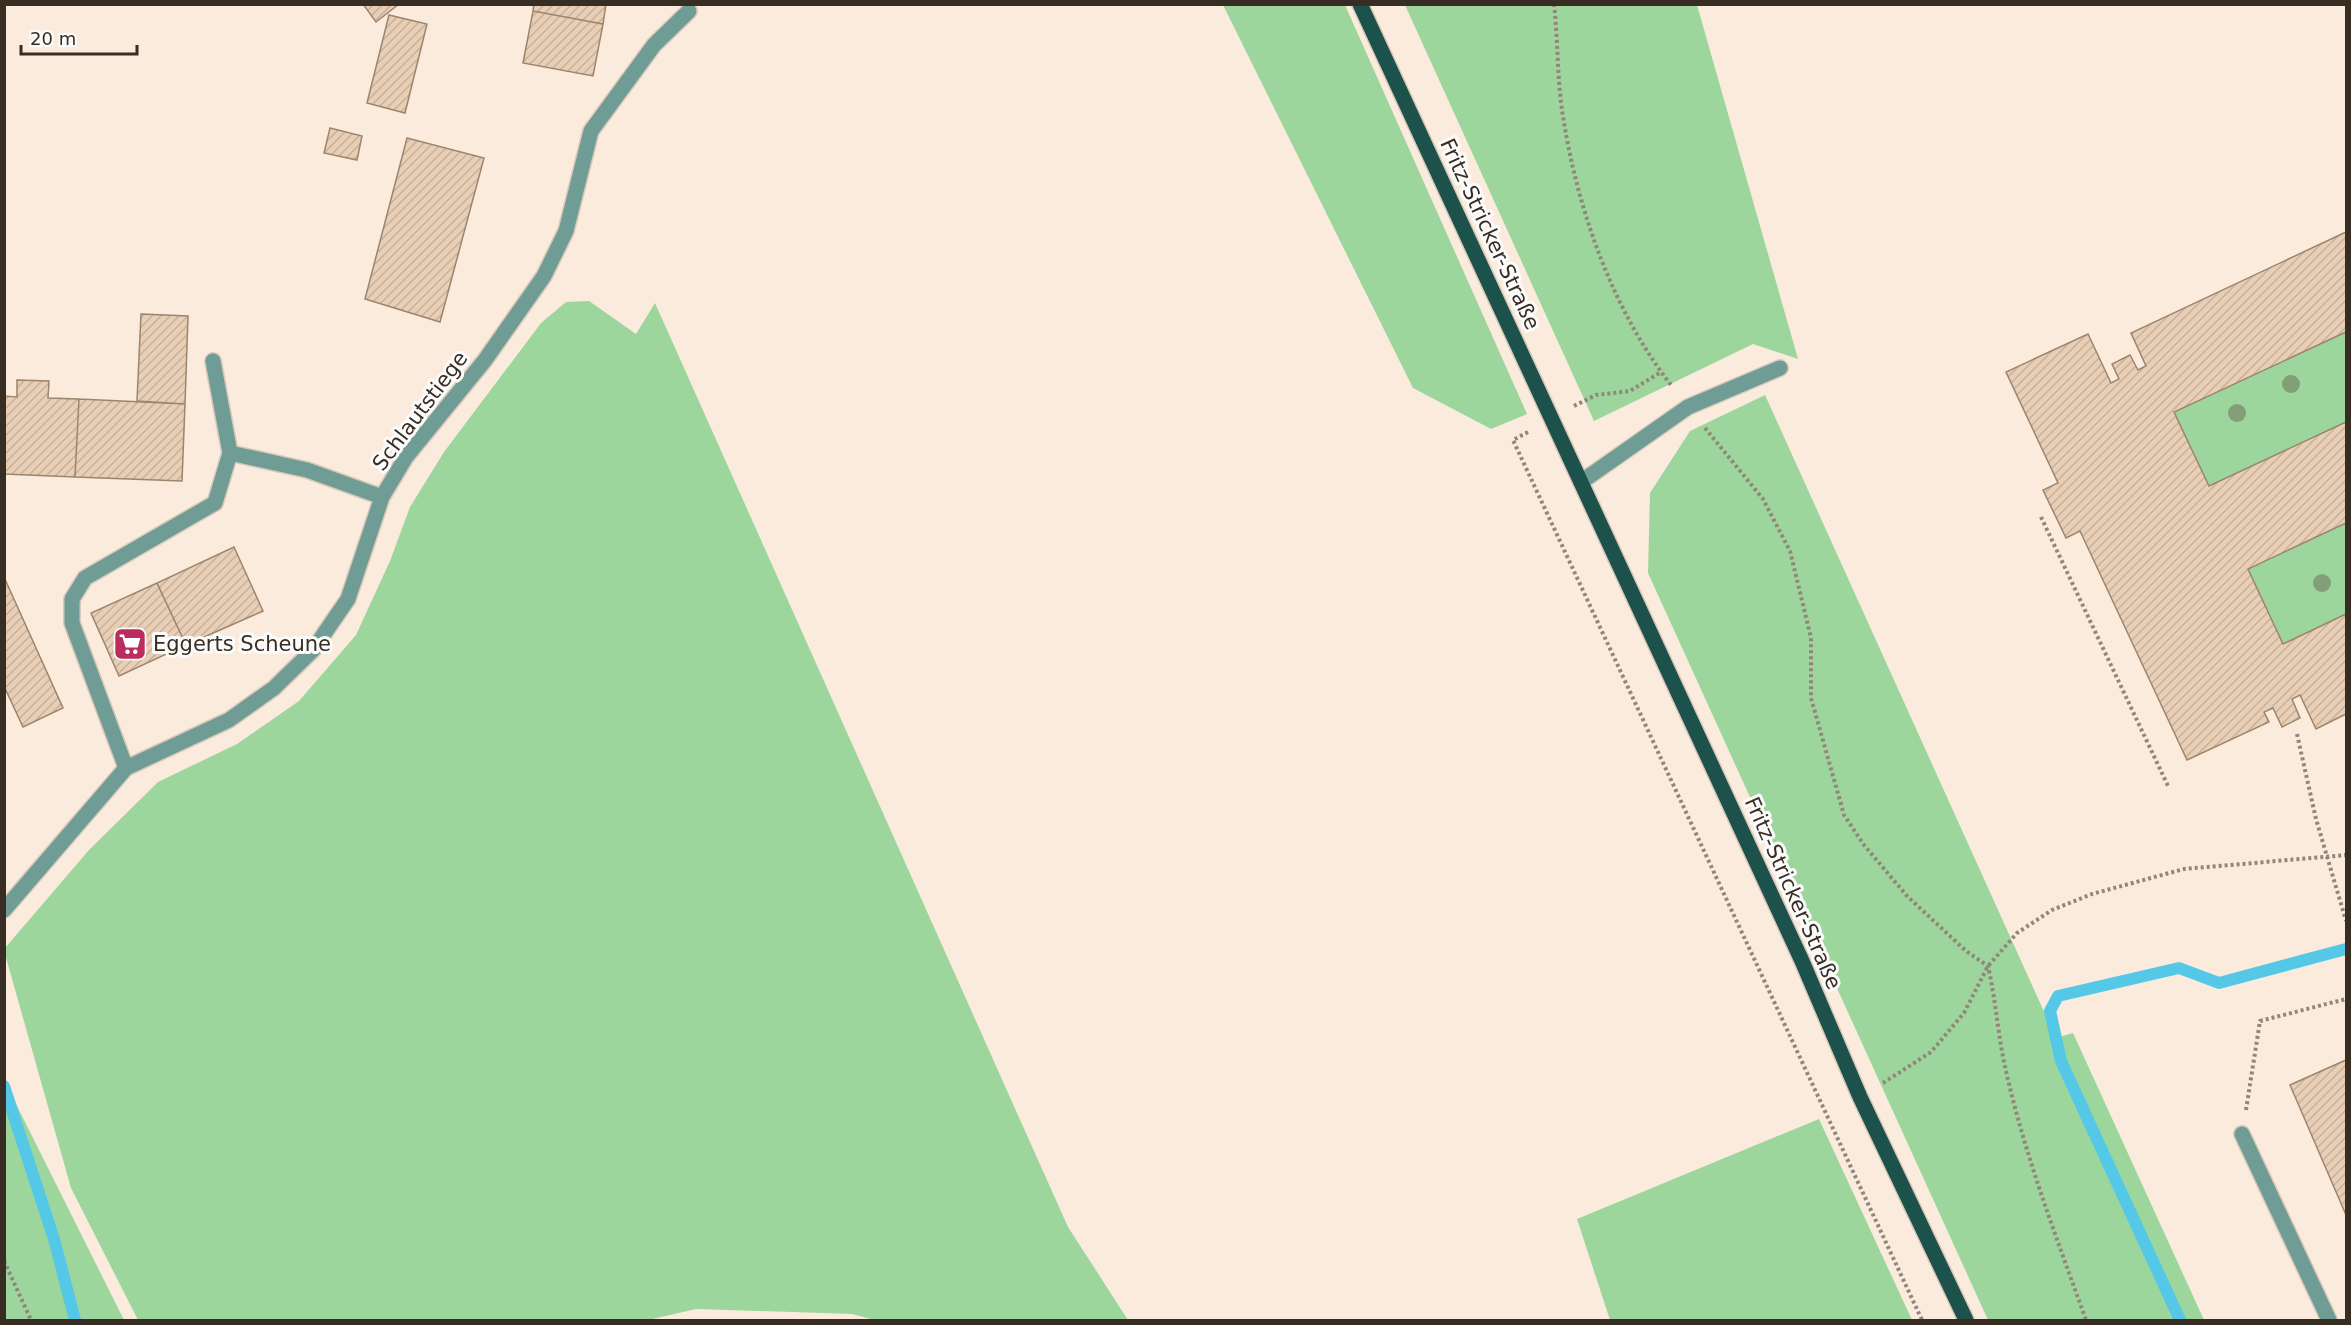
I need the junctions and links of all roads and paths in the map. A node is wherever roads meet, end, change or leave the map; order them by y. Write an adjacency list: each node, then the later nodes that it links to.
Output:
1 (1360, 4): 8 (main road, Fritz-Stricker-Straße)
2 (1554, 4): 6 (path)
3 (689, 11): 11 (street, Schlautstiege)
4 (213, 361): 9 (street)
5 (1780, 368): 7 (street)
6 (1661, 372): 7 (path); 8 (path)
7 (1688, 407): 10 (street); 20 (path)
8 (1552, 419): 10 (main road, Fritz-Stricker-Straße); 23 (path)
9 (230, 453): 11 (street); 14 (street)
10 (1581, 482): 22 (main road, Fritz-Stricker-Straße)
11 (382, 497): 14 (street, Schlautstiege)
12 (2041, 517): 15 (path)
13 (2297, 734): 17 (path)
14 (126, 768): 18 (street, Schlautstiege)
15 (2169, 788)
16 (2346, 855): 17 (path)
17 (2328, 858): 19 (path); 20 (path)
18 (4, 910)
19 (2346, 921)
20 (1988, 966): 22 (path); 29 (path)
21 (2346, 999): 24 (path)
22 (1860, 1097): 23 (path); 28 (main road, Fritz-Stricker-Straße)
23 (1826, 1112): 27 (path)
24 (2242, 1134): 30 (street)
25 (4, 1261): 26 (path)
26 (31, 1320)
27 (1922, 1320)
28 (1966, 1320)
29 (2086, 1320)
30 (2328, 1320)

